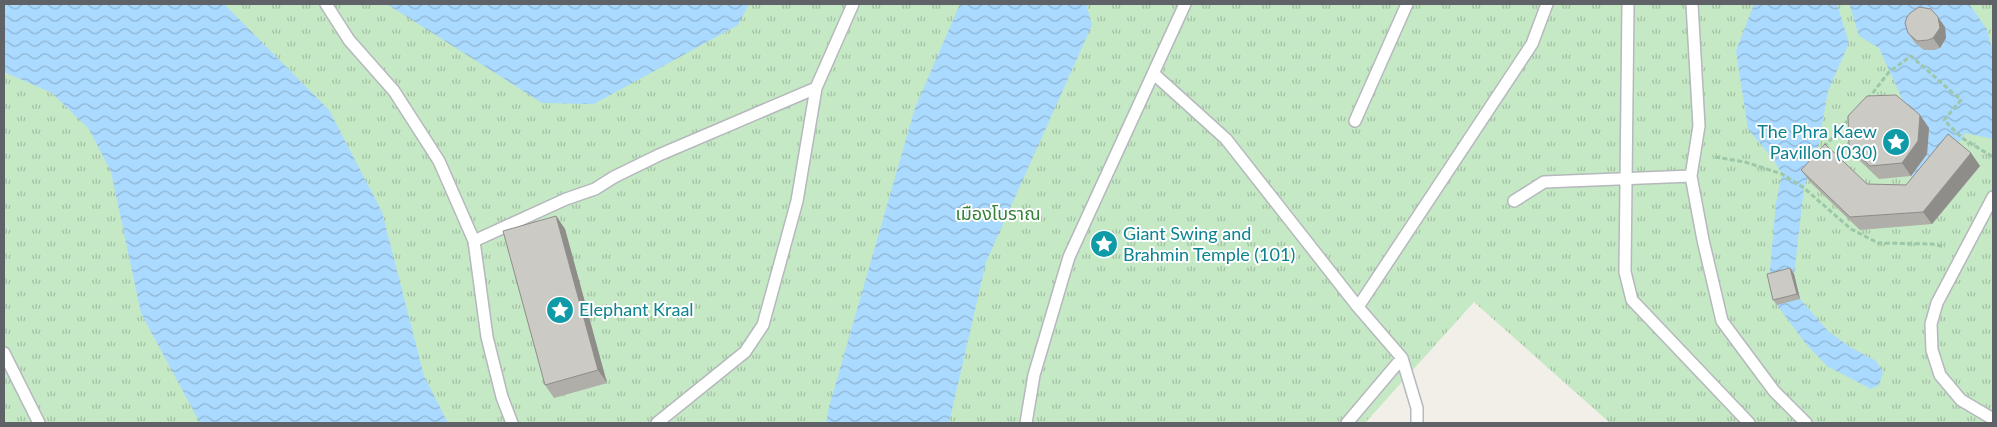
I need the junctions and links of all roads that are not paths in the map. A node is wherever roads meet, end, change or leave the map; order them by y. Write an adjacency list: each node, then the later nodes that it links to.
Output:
1 (326, 4): 15 (lane)
2 (853, 4): 9 (lane)
3 (1185, 4): 8 (lane)
4 (1407, 4): 10 (lane)
5 (1547, 4): 16 (lane)
6 (1628, 4): 12 (lane)
7 (1692, 4): 11 (lane)
8 (1154, 74): 16 (lane); 23 (lane)
9 (816, 88): 15 (lane); 22 (lane)
10 (1355, 121)
11 (1691, 176): 12 (lane); 27 (lane)
12 (1626, 178): 14 (lane); 26 (lane)
13 (1993, 197): 19 (lane)
14 (1514, 201)
15 (474, 241): 21 (lane)
16 (1358, 307): 18 (lane)
17 (4, 353): 20 (lane)
18 (1402, 358): 24 (lane); 25 (lane)
19 (1993, 419)
20 (39, 423)
21 (512, 423)
22 (657, 423)
23 (1026, 423)
24 (1347, 423)
25 (1417, 423)
26 (1749, 423)
27 (1806, 423)

